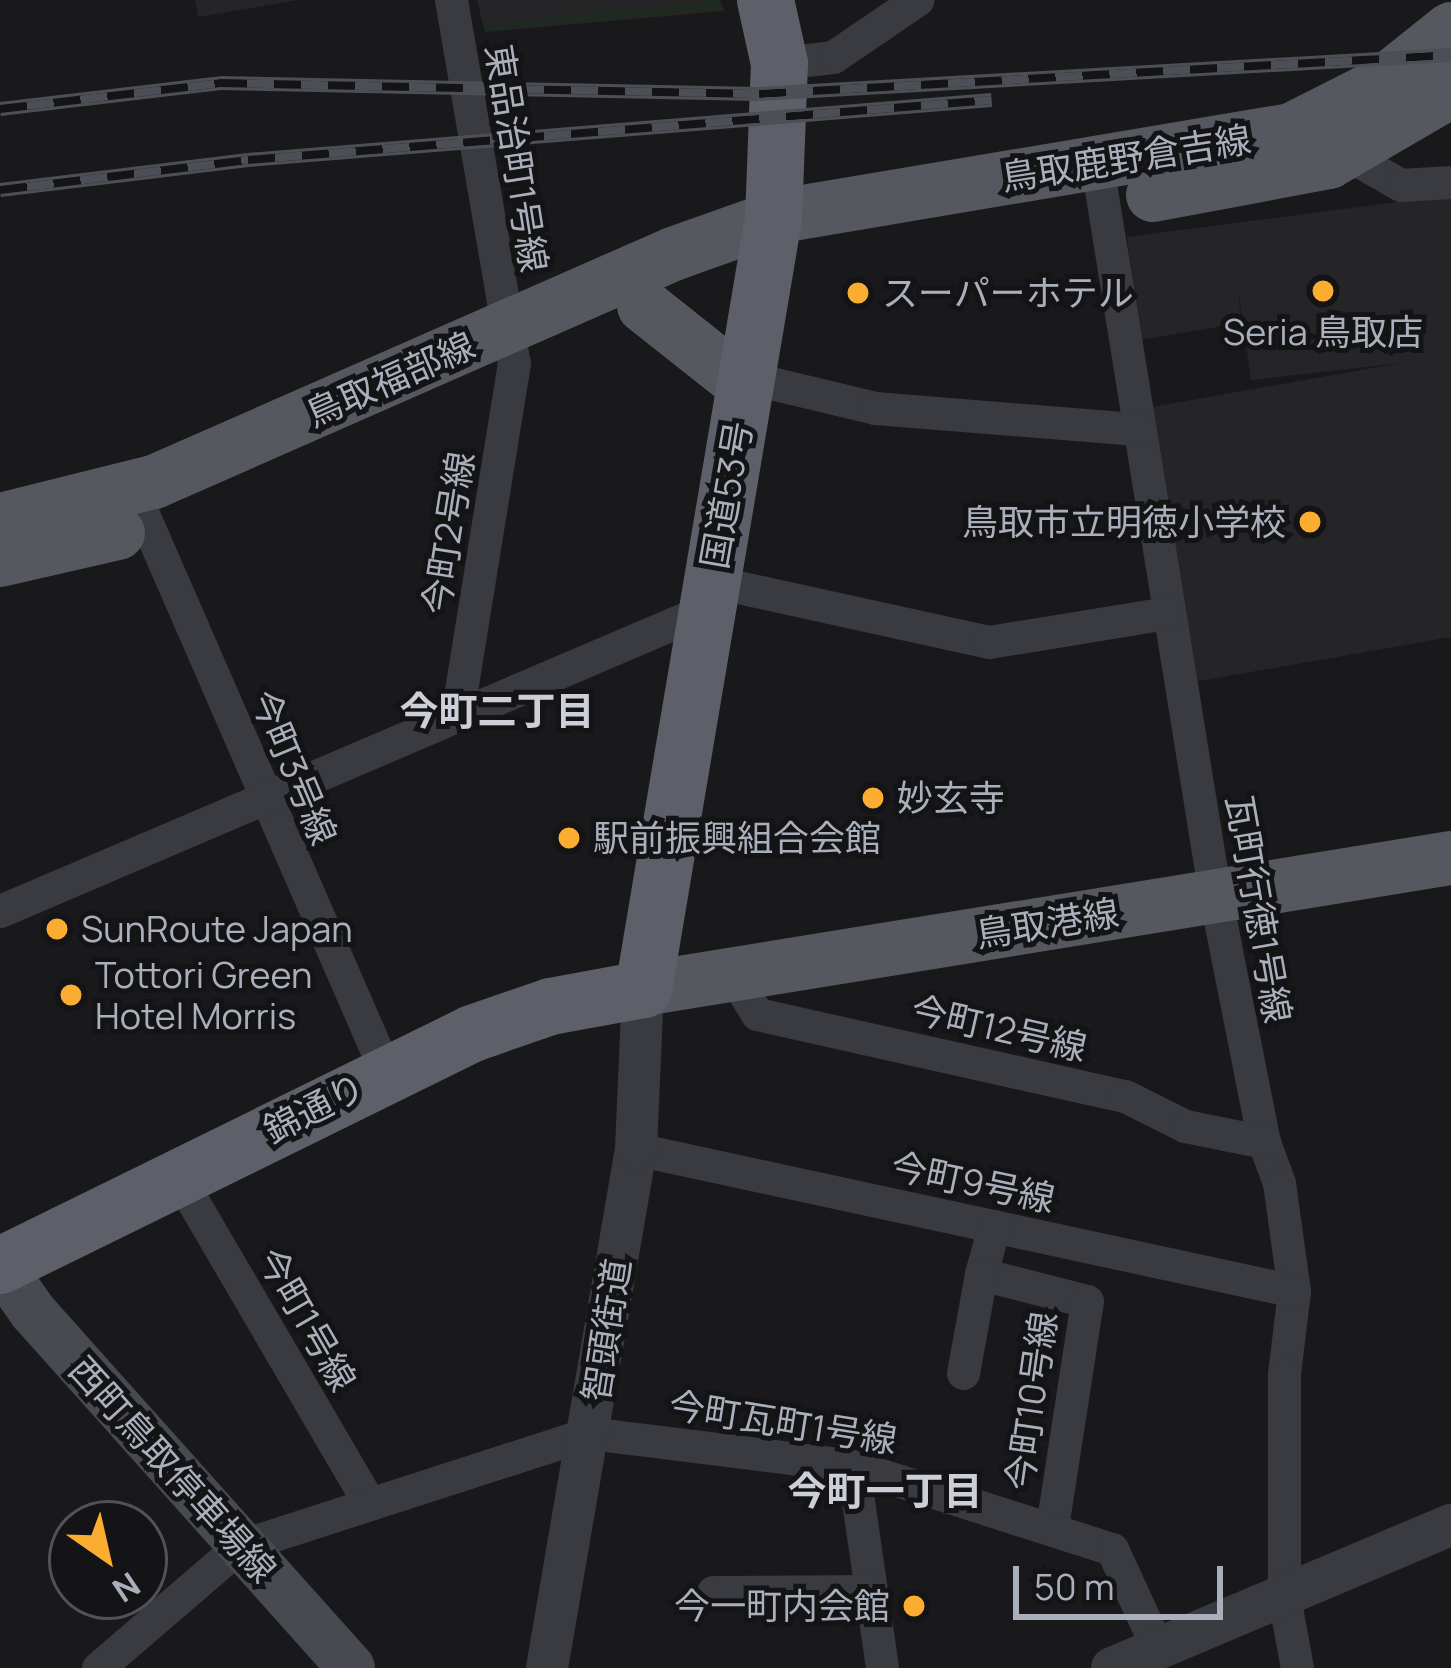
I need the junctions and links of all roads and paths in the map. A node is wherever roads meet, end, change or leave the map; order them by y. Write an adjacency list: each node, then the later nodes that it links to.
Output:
1 (451, 0): 12 (street, 東品治町1号線)
2 (765, 0): 5 (highway, 国道53号)
3 (917, 0): 5 (street)
4 (1451, 29): 9 (main road, 鳥取鹿野倉吉線)
5 (779, 63): 10 (highway, 国道53号)
6 (1451, 91): 7 (main road, 鳥取鹿野倉吉線)
7 (1348, 155): 8 (street); 9 (main road, 鳥取鹿野倉吉線)
8 (1451, 182)
9 (1100, 184): 10 (main road, 鳥取鹿野倉吉線); 14 (street, 瓦町行徳1号線)
10 (770, 238): 11 (main road, 鳥取福部線); 12 (main road, 鳥取福部線); 13 (highway, 国道53号)
11 (644, 306): 12 (main road, 鳥取福部線); 13 (main road)
12 (510, 346): 15 (main road, 鳥取福部線); 20 (street, 今町2号線)
13 (745, 381): 14 (street); 18 (highway, 国道53号)
14 (1137, 429): 19 (street, 瓦町行徳1号線)
15 (140, 507): 16 (main road, 鳥取福部線); 17 (main road, 鳥取福部線); 21 (street, 今町3号線)
16 (0, 520)
17 (0, 560)
18 (709, 595): 19 (street); 20 (street); 26 (highway, 国道53号)
19 (1168, 613): 23 (street, 瓦町行徳1号線)
20 (458, 716): 21 (street)
21 (265, 799): 24 (street); 27 (street, 今町3号線)
22 (1451, 858): 23 (main road, 鳥取港線)
23 (1215, 895): 25 (main road, 鳥取港線); 28 (street, 瓦町行徳1号線)
24 (0, 911)
25 (733, 975): 26 (main road, 鳥取港線); 28 (street, 今町12号線)
26 (643, 989): 27 (highway, 錦通り); 29 (street, 智頭街道)
27 (386, 1072): 30 (highway, 錦通り)
28 (1264, 1142): 34 (street, 瓦町行徳1号線)
29 (636, 1149): 31 (street, 今町9号線); 36 (street, 智頭街道)
30 (178, 1176): 32 (highway, 錦通り); 38 (street, 今町1号線)
31 (994, 1226): 33 (street); 34 (street, 今町9号線)
32 (0, 1265): 41 (main road, 西町鳥取停車場線)
33 (981, 1274): 35 (street); 40 (street, 今町10号線)
34 (1294, 1291): 44 (street, 瓦町行徳1号線)
35 (963, 1372)
36 (589, 1433): 37 (street, 今町瓦町1号線); 38 (street, 今町瓦町1号線); 48 (street, 智頭街道)
37 (853, 1466): 40 (street, 今町瓦町1号線); 42 (street)
38 (368, 1501): 41 (street, 今町瓦町1号線)
39 (1451, 1525): 44 (street)
40 (1052, 1527): 45 (street, 今町瓦町1号線)
41 (240, 1546): 46 (street, 今町瓦町1号線); 47 (main road, 西町鳥取停車場線)
42 (871, 1591): 43 (street); 49 (street)
43 (713, 1592)
44 (1284, 1597): 45 (street); 51 (street, 瓦町行徳1号線)
45 (1158, 1649): 50 (street)
46 (98, 1668)
47 (351, 1668)
48 (547, 1668)
49 (882, 1668)
50 (1112, 1668)
51 (1298, 1668)

